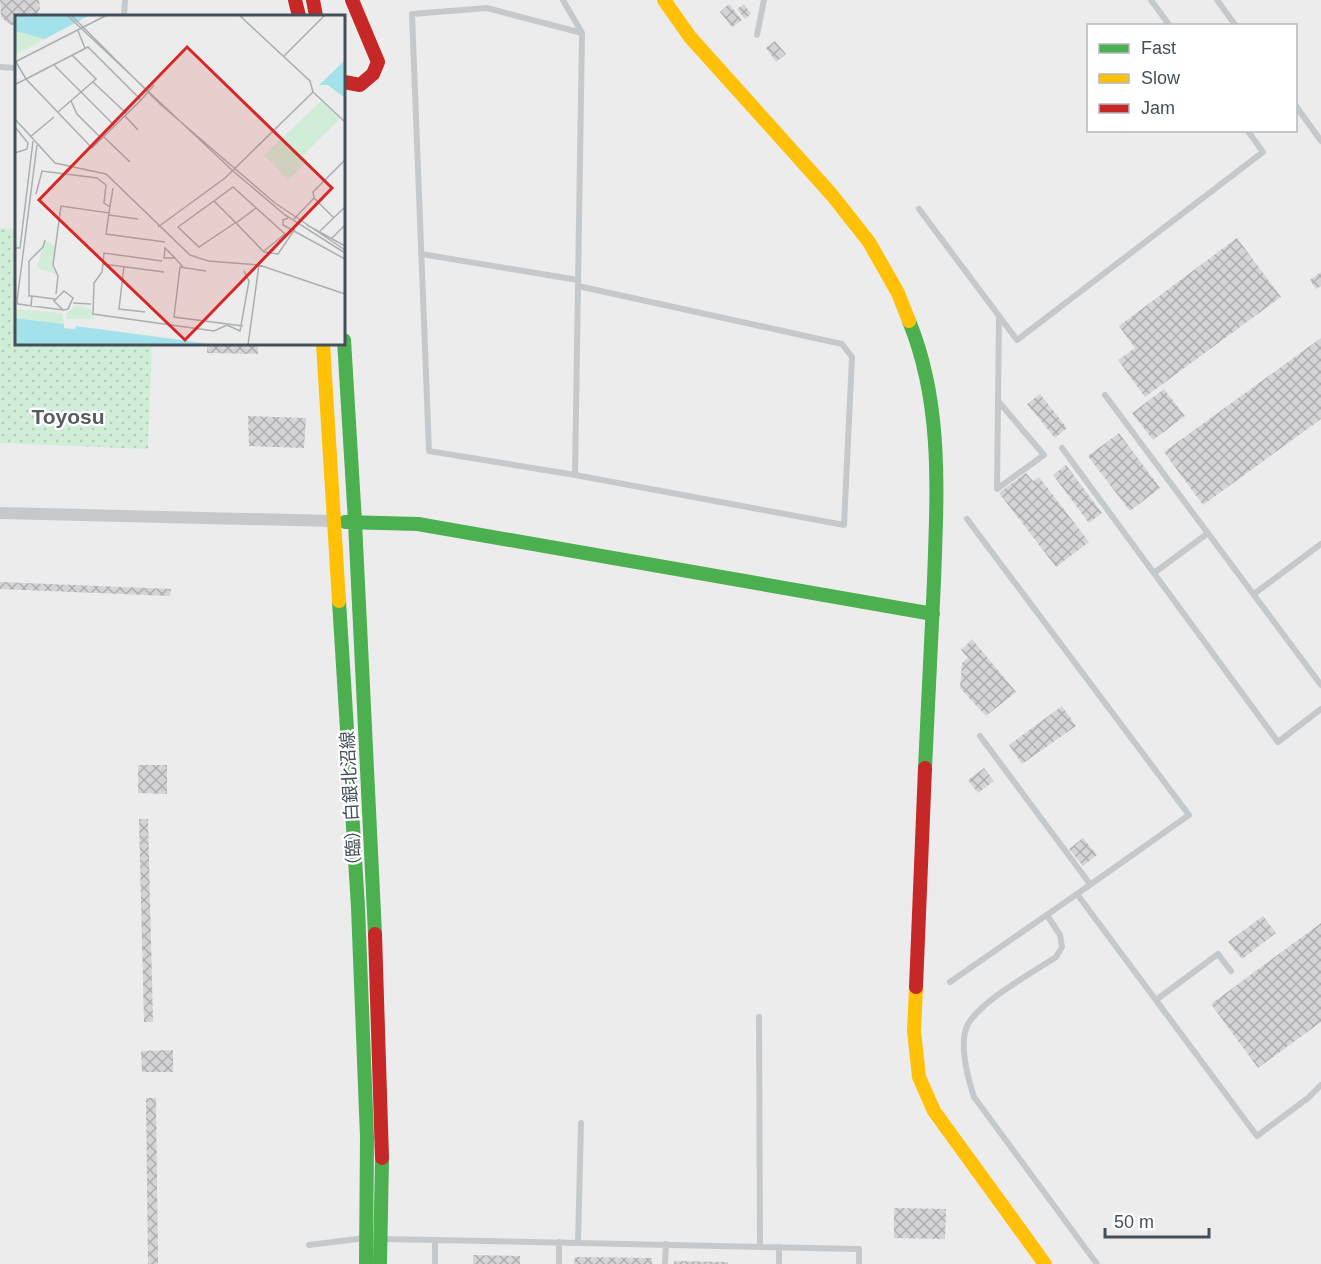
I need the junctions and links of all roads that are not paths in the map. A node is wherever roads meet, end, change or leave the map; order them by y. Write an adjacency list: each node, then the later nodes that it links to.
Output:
1 (125, 0): 9 (lane)
2 (313, 0): 10 (street)
3 (352, 0): 16 (street)
4 (563, 0): 13 (lane)
5 (664, 0): 39 (street)
6 (764, 0): 14 (lane)
7 (1151, 0): 11 (lane)
8 (1217, 0): 12 (lane)
9 (124, 15)
10 (316, 15)
11 (1169, 24)
12 (1235, 24)
13 (582, 33): 22 (lane); 23 (lane)
14 (757, 35)
15 (345, 82): 16 (street)
16 (360, 85): 17 (street)
17 (345, 94)
18 (1297, 107): 20 (lane)
19 (1248, 132): 24 (lane)
20 (1321, 141)
21 (919, 209): 24 (lane)
22 (421, 254): 23 (lane); 30 (lane)
23 (578, 283): 30 (lane); 30 (lane)
24 (999, 317): 28 (lane)
25 (324, 345): 33 (street, （臨）白銀北沼線)
26 (344, 345): 34 (street, （臨）白銀北沼線)
27 (1105, 395): 35 (lane)
28 (998, 401): 28 (lane)
29 (1062, 448): 37 (lane)
30 (575, 475)
31 (0, 513): 33 (street)
32 (967, 519): 43 (lane)
33 (333, 521): 34 (street); 52 (street, （臨）白銀北沼線)
34 (355, 522): 39 (street); 53 (street, （臨）白銀北沼線)
35 (1208, 533): 37 (lane); 38 (lane)
36 (1321, 544): 38 (lane)
37 (1154, 573): 41 (lane)
38 (1254, 594): 40 (lane)
39 (933, 614): 68 (street)
40 (1321, 685)
41 (1321, 709)
42 (980, 736): 43 (lane)
43 (1090, 884): 44 (lane)
44 (1077, 894): 45 (lane); 48 (lane)
45 (1047, 915): 47 (lane); 69 (lane)
46 (1230, 971): 48 (lane)
47 (950, 982)
48 (1156, 1000): 50 (lane)
49 (759, 1017): 59 (lane)
50 (1321, 1085)
51 (580, 1123): 56 (lane)
52 (366, 1238): 53 (lane); 58 (lane); 61 (street, （臨）白銀北沼線)
53 (381, 1239): 54 (lane); 62 (street, （臨）白銀北沼線)
54 (435, 1240): 55 (lane); 63 (lane)
55 (559, 1242): 56 (lane); 64 (lane)
56 (578, 1243): 57 (lane)
57 (666, 1244): 59 (lane); 65 (lane)
58 (309, 1245)
59 (760, 1246): 60 (lane)
60 (779, 1247): 66 (lane); 67 (lane)
61 (366, 1264)
62 (380, 1264)
63 (435, 1264)
64 (559, 1264)
65 (665, 1264)
66 (779, 1264)
67 (859, 1264)
68 (1045, 1264)
69 (1097, 1264)

